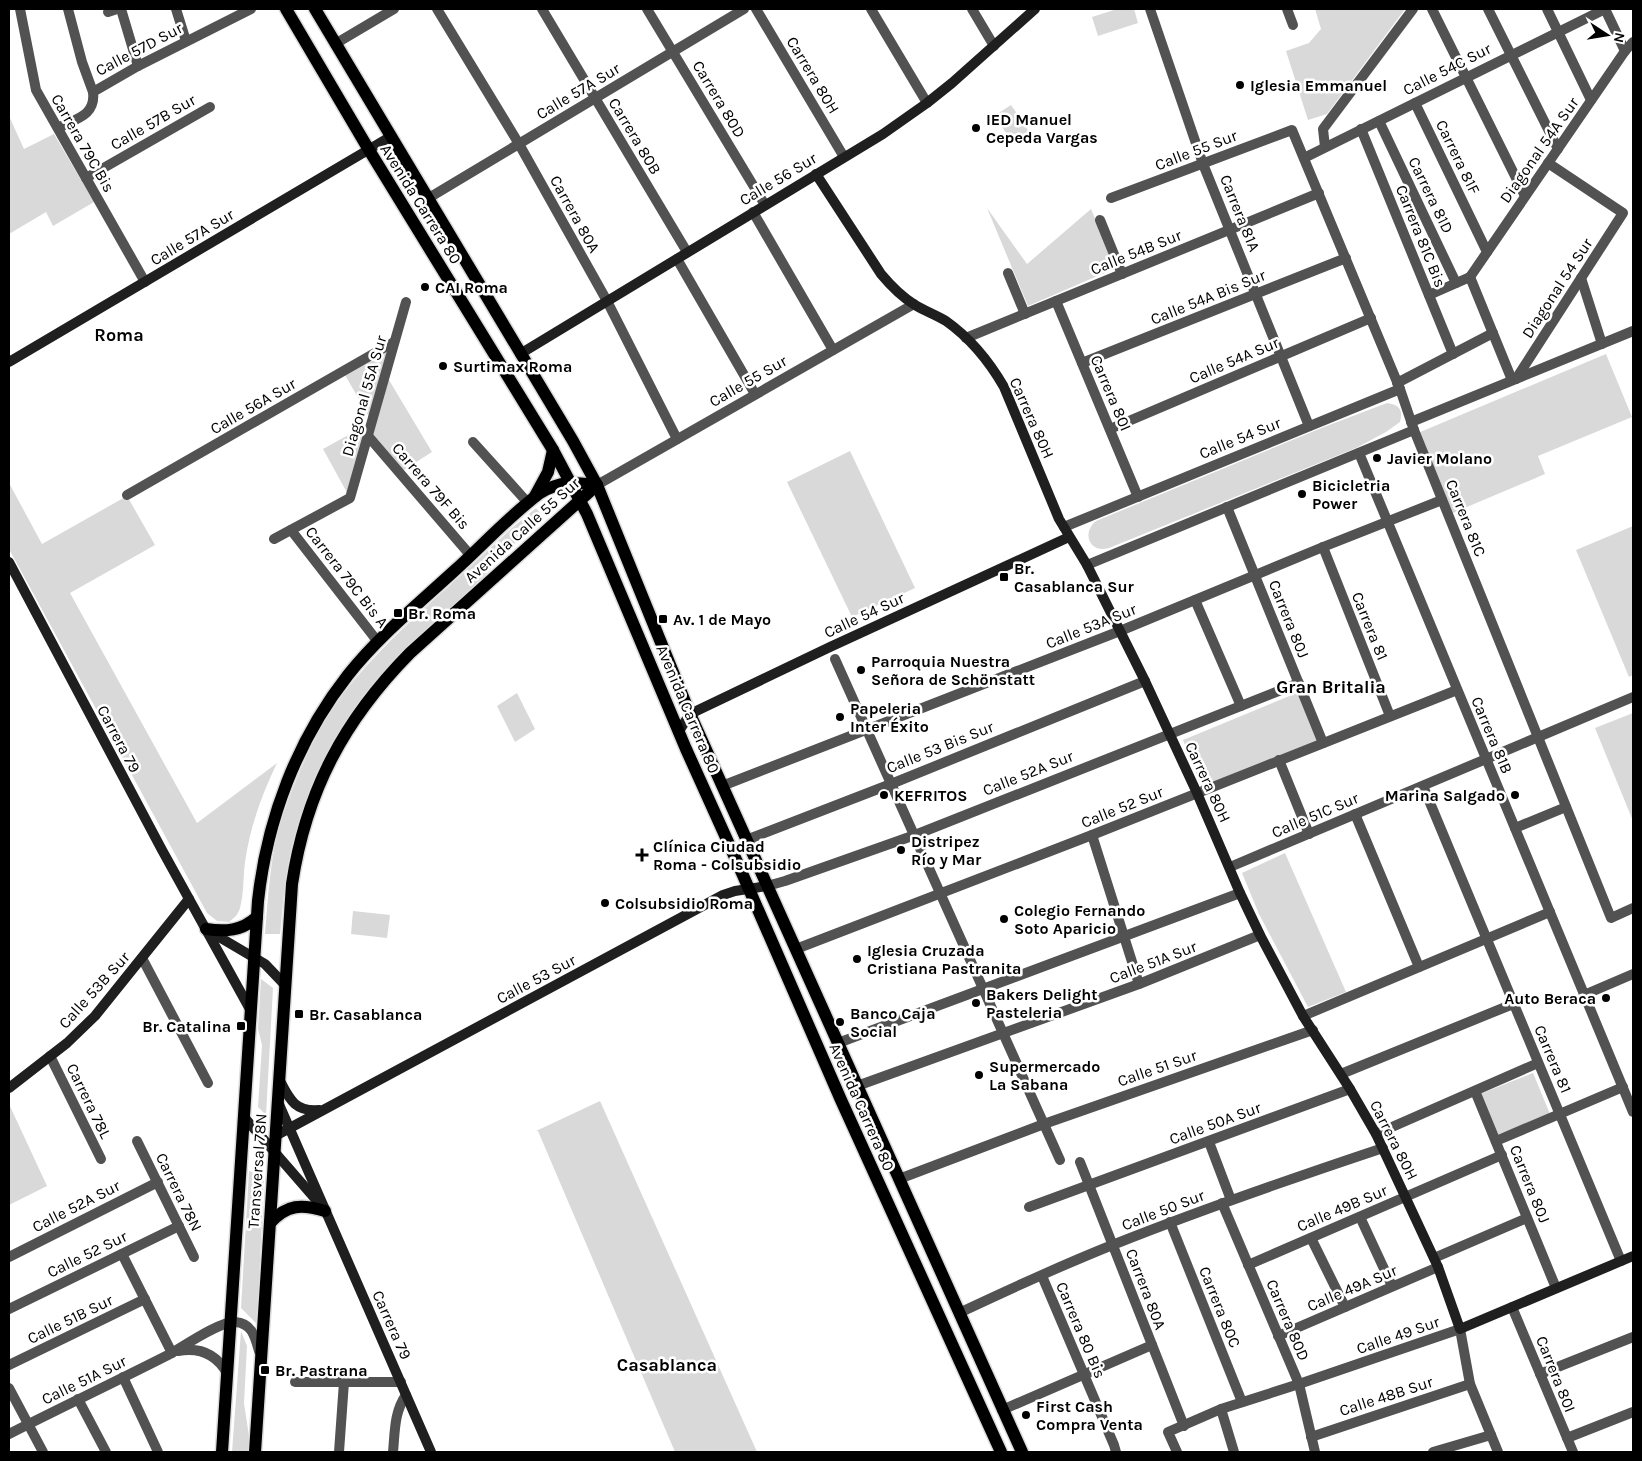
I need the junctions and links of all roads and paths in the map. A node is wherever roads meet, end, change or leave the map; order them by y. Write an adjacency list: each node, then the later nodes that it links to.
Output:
1 (20, 9): 43 (street, Carrera 79C Bis)
2 (68, 9): 36 (street)
3 (121, 9): 34 (street)
4 (176, 9): 27 (street)
5 (251, 9): 24 (street, Calle 57D Sur)
6 (286, 9): 50 (main road, Avenida Carrera 80)
7 (314, 9): 29 (main road, Avenida Carrera 80)
8 (394, 9): 29 (street)
9 (437, 9): 47 (street, Carrera 80A)
10 (542, 9): 37 (street, Carrera 80B)
11 (648, 9): 32 (street, Carrera 80D)
12 (744, 9): 32 (street, Calle 57A Sur)
13 (756, 9): 51 (street, Carrera 80H)
14 (871, 9): 40 (street)
15 (972, 9): 30 (street)
16 (1035, 9): 30 (street, Calle 56 Sur)
17 (1150, 9): 54 (street, Carrera 81A)
18 (1287, 9): 25 (street)
19 (1413, 9): 48 (street)
20 (1432, 9): 35 (street)
21 (1488, 9): 33 (street)
22 (1547, 9): 26 (street)
23 (1605, 9): 26 (street, Calle 54C Sur); 31 (street)
24 (230, 13): 27 (street, Calle 57D Sur)
25 (1293, 25)
26 (1558, 31): 33 (street, Calle 54C Sur); 38 (street)
27 (186, 41): 34 (street, Calle 57D Sur)
28 (1633, 42): 31 (street, Diagonal 54A Sur)
29 (335, 44): 46 (main road, Avenida Carrera 80)
30 (994, 46): 40 (street, Calle 56 Sur)
31 (1625, 51): 38 (street, Diagonal 54A Sur)
32 (673, 52): 37 (street, Calle 57A Sur); 61 (street, Carrera 80D)
33 (1511, 54): 35 (street, Calle 54C Sur); 49 (street)
34 (138, 66): 36 (street, Calle 57D Sur)
35 (1466, 77): 39 (street, Calle 54C Sur); 58 (street)
36 (93, 92): 43 (street, Calle 57D Sur)
37 (595, 98): 47 (street, Calle 57A Sur); 65 (street, Carrera 80B)
38 (1592, 100): 49 (street, Diagonal 54A Sur)
39 (1415, 102): 42 (street, Calle 54C Sur); 66 (street, Carrera 81F)
40 (927, 103): 51 (street, Calle 56 Sur)
41 (210, 107): 56 (street, Calle 57B Sur)
42 (1378, 121): 44 (street, Calle 54C Sur); 74 (street, Carrera 81D)
43 (58, 128): 56 (street, Carrera 79C Bis)
44 (1361, 129): 48 (street, Calle 54C Sur); 76 (street, Carrera 81C Bis)
45 (1292, 130): 52 (street, Carrera 81C); 54 (street, Calle 55 Sur)
46 (390, 137): 50 (street, Calle 57A Sur); 60 (main road, Avenida Carrera 80)
47 (519, 144): 60 (street, Calle 57A Sur); 77 (street, Carrera 80A)
48 (1325, 147): 52 (street, Calle 54C Sur)
49 (1558, 149): 53 (street, Diagonal 54A Sur)
50 (369, 150): 73 (street, Calle 57A Sur); 103 (main road, Avenida Carrera 80)
51 (844, 157): 55 (street, Calle 56 Sur)
52 (1304, 158): 57 (street, Carrera 81C)
53 (1548, 162): 58 (street, Diagonal 54A Sur); 72 (street, Diagonal 54 Sur)
54 (1203, 164): 59 (street, Calle 55 Sur); 64 (street, Carrera 81A)
55 (816, 174): 61 (street, Calle 56 Sur); 80 (street, Carrera 80H)
56 (86, 178): 73 (street, Carrera 79C Bis)
57 (1319, 193): 64 (street, Calle 54B Sur); 68 (street, Carrera 81C)
58 (1525, 196): 66 (street, Diagonal 54A Sur)
59 (1111, 198)
60 (427, 199): 89 (main road, Avenida Carrera 80)
61 (765, 205): 62 (street, Calle 56 Sur)
62 (753, 212): 65 (street, Calle 56 Sur); 88 (street)
63 (1100, 220): 70 (street)
64 (1230, 230): 70 (street, Calle 54B Sur); 75 (street, Carrera 81A)
65 (687, 252): 67 (street, Calle 56 Sur)
66 (1487, 252): 71 (street, Diagonal 54A Sur)
67 (676, 258): 77 (street, Calle 56 Sur); 96 (street)
68 (1346, 258): 75 (street, Calle 54A Bis Sur); 82 (street, Carrera 81C)
69 (1008, 273): 81 (street)
70 (1122, 274): 78 (street, Calle 54B Sur)
71 (1470, 277): 74 (street); 84 (street)
72 (1581, 278): 87 (street); 94 (street, Diagonal 54 Sur)
73 (145, 282): 92 (street, Calle 57A Sur)
74 (1456, 283): 76 (street)
75 (1256, 294): 91 (street, Carrera 81A); 93 (street, Calle 54A Bis Sur)
76 (1429, 295): 90 (street, Carrera 81C Bis)
77 (607, 301): 89 (street, Calle 56 Sur); 101 (street, Carrera 80A)
78 (1056, 301): 81 (street, Calle 54B Sur); 93 (street, Carrera 80I)
79 (406, 302): 86 (street, Diagonal 55A Sur)
80 (914, 304): 85 (street, Carrera 80H); 88 (street, Calle 55 Sur)
81 (1025, 314): 85 (street, Calle 54B Sur)
82 (1371, 318): 91 (street, Calle 54A Sur); 95 (street, Carrera 81C)
83 (1633, 331): 87 (street)
84 (1493, 333): 90 (street, Calle 54 Sur); 94 (street)
85 (966, 338): 114 (street, Carrera 80H)
86 (394, 342): 100 (street, Diagonal 55A Sur); 107 (street, Calle 56A Sur)
87 (1602, 344): 94 (street)
88 (833, 350): 96 (street, Calle 55 Sur)
89 (520, 354): 106 (main road, Avenida Carrera 80)
90 (1453, 354): 95 (street, Calle 54 Sur)
91 (1281, 356): 97 (street, Carrera 81A); 99 (street, Calle 54A Sur)
92 (9, 362)
93 (1082, 363): 99 (street, Carrera 80I)
94 (1514, 380): 98 (street)
95 (1399, 386): 97 (street, Calle 54 Sur); 98 (street, Carrera 81C)
96 (755, 394): 101 (street, Calle 55 Sur)
97 (1309, 426): 108 (street, Calle 54 Sur)
98 (1412, 426): 104 (street); 110 (street, Carrera 81C)
99 (1110, 429): 108 (street, Carrera 80I)
100 (368, 436): 115 (street, Diagonal 55A Sur); 119 (street, Carrera 79F Bis)
101 (677, 439): 106 (street, Calle 55 Sur)
102 (473, 442): 111 (street)
103 (553, 450): 105 (main road, Avenida Carrera 80); 111 (main road)
104 (1359, 453): 112 (street); 113 (street, Carrera 81B)
105 (571, 482): 106 (main road, Avenida Calle 55 Sur); 109 (main road, Avenida Carrera 80); 111 (main road, Avenida Calle 55 Sur)
106 (597, 485): 109 (main road, Avenida Calle 55 Sur); 132 (main road, Avenida Carrera 80)
107 (127, 495)
108 (1138, 496): 114 (street, Calle 54 Sur)
109 (580, 500): 135 (main road, Avenida Carrera 80); 171 (main road, Avenida Calle 55 Sur)
110 (1442, 500): 113 (street, Calle 53A Sur); 137 (street, Carrera 81C)
111 (531, 501): 119 (main road, Avenida Calle 55 Sur)
112 (1227, 508): 120 (street); 122 (street, Carrera 80J)
113 (1387, 522): 118 (street, Calle 53A Sur); 129 (street, Carrera 81B)
114 (1064, 527): 116 (street, Carrera 80H)
115 (291, 530): 117 (street); 125 (street, Carrera 79C Bis A)
116 (1070, 536): 120 (street, Carrera 80H); 132 (street, Calle 54 Sur)
117 (274, 539)
118 (1323, 547): 122 (street, Calle 53A Sur); 133 (street, Carrera 81)
119 (471, 556): 125 (main road, Avenida Calle 55 Sur)
120 (1087, 565): 124 (street, Carrera 80H)
121 (10, 568): 157 (street, Carrera 79)
122 (1254, 576): 123 (street, Calle 53A Sur); 128 (street, Carrera 80J)
123 (1195, 600): 124 (street, Calle 53A Sur); 131 (street)
124 (1120, 631): 127 (street, Carrera 80H); 134 (street, Calle 53A Sur)
125 (378, 642): 160 (main road, Avenida Calle 55 Sur)
126 (835, 658): 134 (street)
127 (1145, 681): 136 (street, Carrera 80H); 141 (street, Calle 53 Bis Sur)
128 (1298, 683): 131 (street, Calle 52A Sur); 138 (street, Carrera 80J)
129 (1457, 690): 133 (street, Calle 52 Sur); 139 (street, Carrera 81B)
130 (1633, 697): 137 (street, Calle 51C Sur)
131 (1241, 706): 136 (street, Calle 52A Sur)
132 (690, 714): 135 (street, Calle 54 Sur); 142 (main road, Avenida Carrera 80)
133 (1390, 716): 138 (street, Calle 52 Sur)
134 (867, 730): 141 (street); 142 (street, Calle 53A Sur)
135 (678, 731): 154 (main road, Avenida Carrera 80)
136 (1169, 734): 144 (street, Carrera 80H); 149 (street, Calle 52A Sur)
137 (1538, 737): 139 (street, Calle 51C Sur); 145 (street, Carrera 81C)
138 (1323, 743): 140 (street, Calle 52 Sur)
139 (1486, 759): 143 (street, Calle 51C Sur); 147 (street, Carrera 81B)
140 (1279, 760): 144 (street, Calle 52 Sur); 148 (street)
141 (891, 784): 149 (street); 151 (street, Calle 53 Bis Sur)
142 (722, 786): 151 (main road, Avenida Carrera 80)
143 (1423, 786): 146 (street, Calle 51C Sur); 164 (street, Carrera 81)
144 (1198, 793): 150 (street, Calle 52 Sur); 152 (street, Carrera 80H)
145 (1566, 807): 147 (street); 158 (street, Carrera 81C)
146 (1356, 814): 148 (street, Calle 51C Sur); 168 (street)
147 (1515, 828): 159 (street, Carrera 81B)
148 (1309, 834): 152 (street, Calle 51C Sur)
149 (915, 835): 153 (street, Calle 52A Sur); 155 (street)
150 (1092, 835): 155 (street, Calle 52 Sur); 163 (street)
151 (746, 840): 153 (main road, Avenida Carrera 80)
152 (1230, 867): 156 (street, Carrera 80H)
153 (767, 886): 154 (street, Calle 53 Sur); 165 (main road, Avenida Carrera 80)
154 (749, 889): 192 (street, Calle 53 Sur); 210 (main road, Avenida Carrera 80)
155 (941, 893): 165 (street, Calle 52 Sur); 172 (street)
156 (1240, 893): 162 (street, Carrera 80H); 163 (street)
157 (189, 899): 161 (street, Carrera 79); 167 (street, Calle 53B Sur)
158 (1633, 908)
159 (1550, 912): 164 (street); 173 (street, Carrera 81B)
160 (257, 917): 161 (main road); 166 (main road, Avenida Calle 55 Sur)
161 (206, 929): 166 (street); 175 (street, Carrera 79)
162 (1260, 935): 170 (street, Calle 51A Sur); 176 (street, Carrera 80H)
163 (1124, 936): 170 (street); 172 (street)
164 (1486, 939): 168 (street); 174 (street, Carrera 81)
165 (796, 949): 179 (main road, Avenida Carrera 80)
166 (254, 957): 171 (street); 175 (main road, Transversal 78N)
167 (142, 958): 180 (street, Calle 53B Sur); 184 (street)
168 (1419, 967): 176 (street)
169 (1633, 974): 173 (street)
170 (1139, 984): 178 (street, Calle 51A Sur)
171 (285, 985): 183 (main road, Transversal 78N)
172 (984, 988): 178 (street); 179 (street)
173 (1584, 994): 187 (street, Carrera 81B)
174 (1513, 1004): 181 (street, Carrera 81); 182 (street)
175 (251, 1011): 195 (main road, Transversal 78N)
176 (1303, 1016): 177 (street, Carrera 80H)
177 (1313, 1030): 182 (street, Carrera 80H); 196 (street, Calle 51 Sur)
178 (1004, 1033): 185 (street, Calle 51A Sur); 196 (street)
179 (838, 1043): 185 (main road, Avenida Carrera 80)
180 (50, 1056): 186 (street, Calle 53B Sur); 206 (street, Carrera 78L)
181 (1538, 1063): 189 (street); 194 (street, Carrera 81)
182 (1341, 1074): 188 (street, Carrera 80H)
183 (279, 1078): 191 (main road, Transversal 78N); 192 (street)
184 (208, 1083)
185 (858, 1086): 209 (main road, Avenida Carrera 80)
186 (9, 1088)
187 (1623, 1088): 190 (street, Carrera 81B); 194 (street)
188 (1350, 1089): 198 (street, Carrera 80H); 202 (street, Calle 50A Sur)
189 (1475, 1091): 198 (street); 201 (street, Carrera 80J)
190 (1631, 1099): 193 (street, Carrera 81B)
191 (278, 1101): 197 (street, Carrera 79); 199 (main road, Transversal 78N)
192 (322, 1110): 197 (street, Calle 53 Sur)
193 (1633, 1112)
194 (1559, 1114): 201 (street); 229 (street, Carrera 81)
195 (244, 1117): 204 (street, Carrera 79); 240 (main road, Transversal 78N)
196 (1044, 1124): 207 (street); 209 (street, Calle 51 Sur)
197 (289, 1128): 199 (street, Calle 53 Sur); 217 (street, Carrera 79)
198 (1376, 1134): 203 (street, Carrera 80H)
199 (275, 1136): 204 (main road, Transversal 78N)
200 (137, 1141): 211 (street, Carrera 78N)
201 (1496, 1141): 205 (street, Carrera 80J)
202 (1209, 1142): 212 (street, Calle 50A Sur); 215 (street, Carrera 80D)
203 (1383, 1148): 214 (street, Carrera 80H); 215 (street, Calle 50 Sur)
204 (274, 1152): 217 (street, Carrera 79); 221 (main road, Transversal 78N)
205 (1502, 1155): 214 (street, Calle 49B Sur); 219 (street, Carrera 80J)
206 (100, 1159)
207 (1060, 1160)
208 (1080, 1162): 212 (street, Carrera 80A)
209 (904, 1177): 210 (main road); 213 (main road); 239 (main road, Avenida Carrera 80)
210 (877, 1179): 213 (main road, Avenida Carrera 80)
211 (158, 1182): 222 (street, Carrera 78N); 227 (street, Calle 52A Sur)
212 (1090, 1186): 216 (street, Calle 50A Sur); 224 (street, Carrera 80A)
213 (884, 1196): 258 (main road, Avenida Carrera 80)
214 (1405, 1198): 218 (street, Calle 49B Sur); 230 (street, Carrera 80H)
215 (1226, 1201): 220 (street, Calle 50 Sur); 231 (street, Carrera 80D)
216 (1029, 1208)
217 (325, 1211): 221 (main road); 255 (street, Carrera 79)
218 (1360, 1217): 223 (street, Calle 49B Sur); 233 (street)
219 (1527, 1218): 230 (street, Calle 49A Sur); 234 (street, Carrera 80J)
220 (1170, 1222): 224 (street, Calle 50 Sur); 262 (street, Carrera 80C)
221 (270, 1223): 246 (main road, Transversal 78N)
222 (179, 1226): 225 (street, Calle 52 Sur); 228 (street, Carrera 78N)
223 (1311, 1238): 231 (street, Calle 49B Sur); 236 (street)
224 (1113, 1245): 232 (street, Calle 50 Sur); 244 (street, Carrera 80A)
225 (122, 1254): 235 (street); 238 (street, Calle 52 Sur)
226 (1633, 1256): 229 (street, Calle 49 Sur)
227 (9, 1257)
228 (194, 1257)
229 (1621, 1261): 234 (street, Calle 49 Sur)
230 (1436, 1263): 233 (street, Calle 49A Sur); 241 (street, Carrera 80H)
231 (1248, 1265): 242 (street, Carrera 80D)
232 (1042, 1276): 239 (street, Calle 50 Sur); 249 (street, Carrera 80 Bis)
233 (1392, 1286): 236 (street, Calle 49A Sur)
234 (1556, 1288): 237 (street, Calle 49 Sur)
235 (145, 1299): 245 (street); 247 (street, Calle 51B Sur)
236 (1345, 1307): 242 (street, Calle 49A Sur)
237 (1512, 1307): 241 (street, Calle 49 Sur); 250 (street, Carrera 80I)
238 (9, 1309)
239 (959, 1312): 252 (main road, Avenida Carrera 80)
240 (230, 1322): 245 (street, Calle 51A Sur); 246 (street); 248 (main road, Transversal 78N)
241 (1460, 1329): 256 (street, Calle 49 Sur); 257 (street, Carrera 80H)
242 (1278, 1336): 256 (street, Carrera 80D)
243 (1633, 1337): 250 (street)
244 (1152, 1345): 249 (street); 267 (street, Carrera 80A)
245 (172, 1353): 248 (street, Calle 51A Sur); 251 (street, Calle 51A Sur)
246 (261, 1359): 276 (main road, Transversal 78N)
247 (9, 1365)
248 (227, 1373): 275 (main road, Transversal 78N)
249 (1084, 1374): 264 (street); 282 (street, Carrera 80 Bis)
250 (1540, 1374): 271 (street, Carrera 80I)
251 (123, 1377): 261 (street, Calle 51A Sur); 274 (street)
252 (988, 1379): 258 (main road); 264 (main road, Avenida Carrera 80)
253 (296, 1382): 254 (street)
254 (344, 1382): 255 (street); 277 (street)
255 (400, 1382): 260 (street, Carrera 79)
256 (1299, 1384): 262 (street, Calle 49 Sur); 270 (street, Carrera 80D)
257 (1470, 1384): 269 (street, Carrera 80H); 270 (street, Calle 48B Sur)
258 (971, 1386): 280 (main road, Avenida Carrera 80)
259 (9, 1388): 266 (street)
260 (406, 1395): 278 (street); 279 (street, Carrera 79)
261 (78, 1399): 266 (street, Calle 51A Sur); 273 (street)
262 (1242, 1402): 263 (street, Calle 49 Sur)
263 (1221, 1409): 267 (street, Calle 49 Sur); 284 (street)
264 (1002, 1410): 281 (main road, Avenida Carrera 80)
265 (1633, 1412): 271 (street)
266 (28, 1424): 268 (street, Calle 51A Sur); 272 (street)
267 (1184, 1426): 283 (street, Calle 49 Sur)
268 (9, 1434)
269 (1491, 1435): 286 (street); 287 (street, Carrera 80H)
270 (1311, 1437): 285 (street, Carrera 80D)
271 (1567, 1438): 288 (street, Carrera 80I)
272 (43, 1452)
273 (106, 1452)
274 (158, 1452)
275 (222, 1452)
276 (256, 1452)
277 (339, 1452)
278 (393, 1452)
279 (431, 1452)
280 (1001, 1452)
281 (1022, 1452)
282 (1116, 1452)
283 (1177, 1452)
284 (1234, 1452)
285 (1315, 1452)
286 (1433, 1452)
287 (1498, 1452)
288 (1572, 1452)

